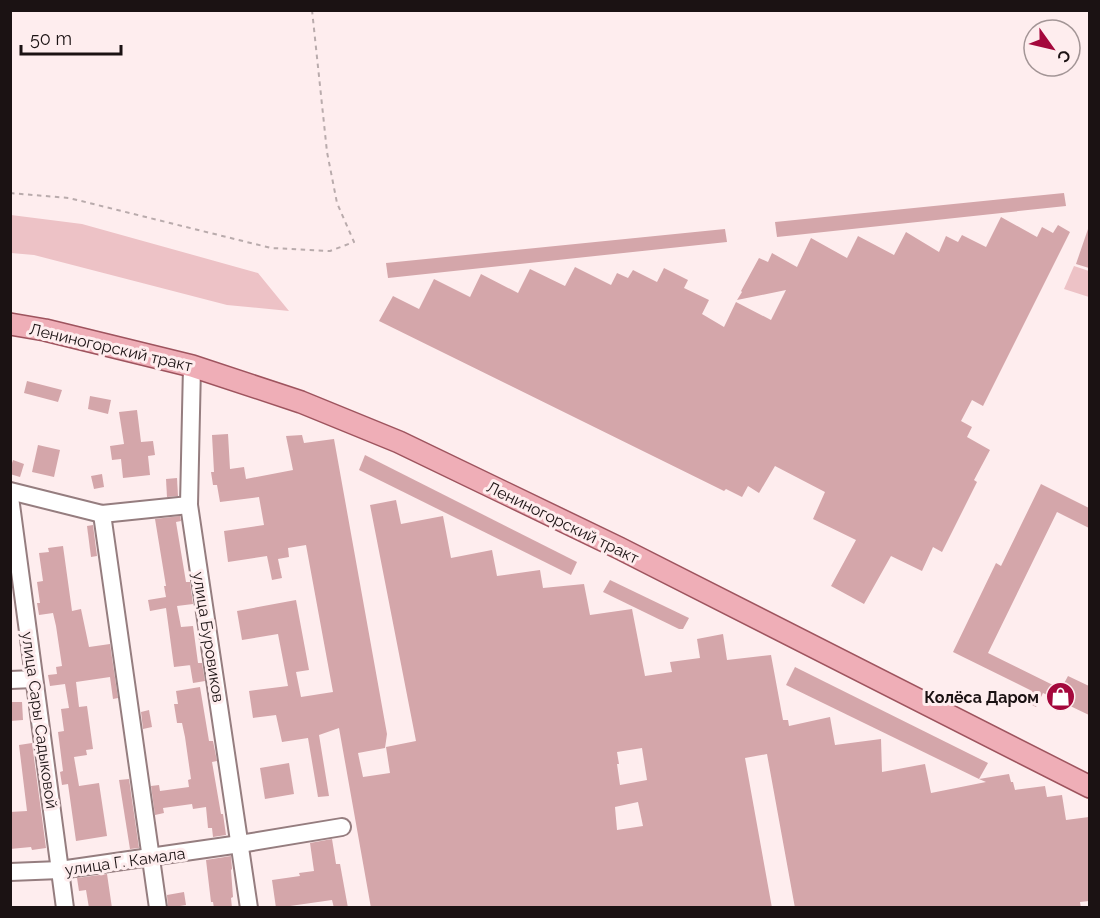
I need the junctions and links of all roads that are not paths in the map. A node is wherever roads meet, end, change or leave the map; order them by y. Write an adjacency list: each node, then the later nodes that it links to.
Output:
1 (10, 324): 2 (main road, Лениногорский тракт)
2 (192, 366): 5 (street, улица Буровиков); 9 (main road, Лениногорский тракт)
3 (10, 491): 6 (street)
4 (10, 497): 7 (street, улица Сары Садыковой)
5 (189, 505): 6 (street); 11 (street, улица Буровиков)
6 (102, 514): 12 (street)
7 (34, 679): 8 (street); 13 (street, улица Сары Садыковой)
8 (10, 680)
9 (1089, 787)
10 (342, 827): 11 (street, улица Г. Камала)
11 (240, 844): 12 (street, улица Г. Камала); 17 (street, улица Буровиков)
12 (150, 857): 13 (street, улица Г. Камала); 16 (street)
13 (60, 870): 14 (street, улица Г. Камала); 15 (street, улица Сары Садыковой)
14 (10, 872)
15 (65, 908)
16 (158, 908)
17 (249, 908)

